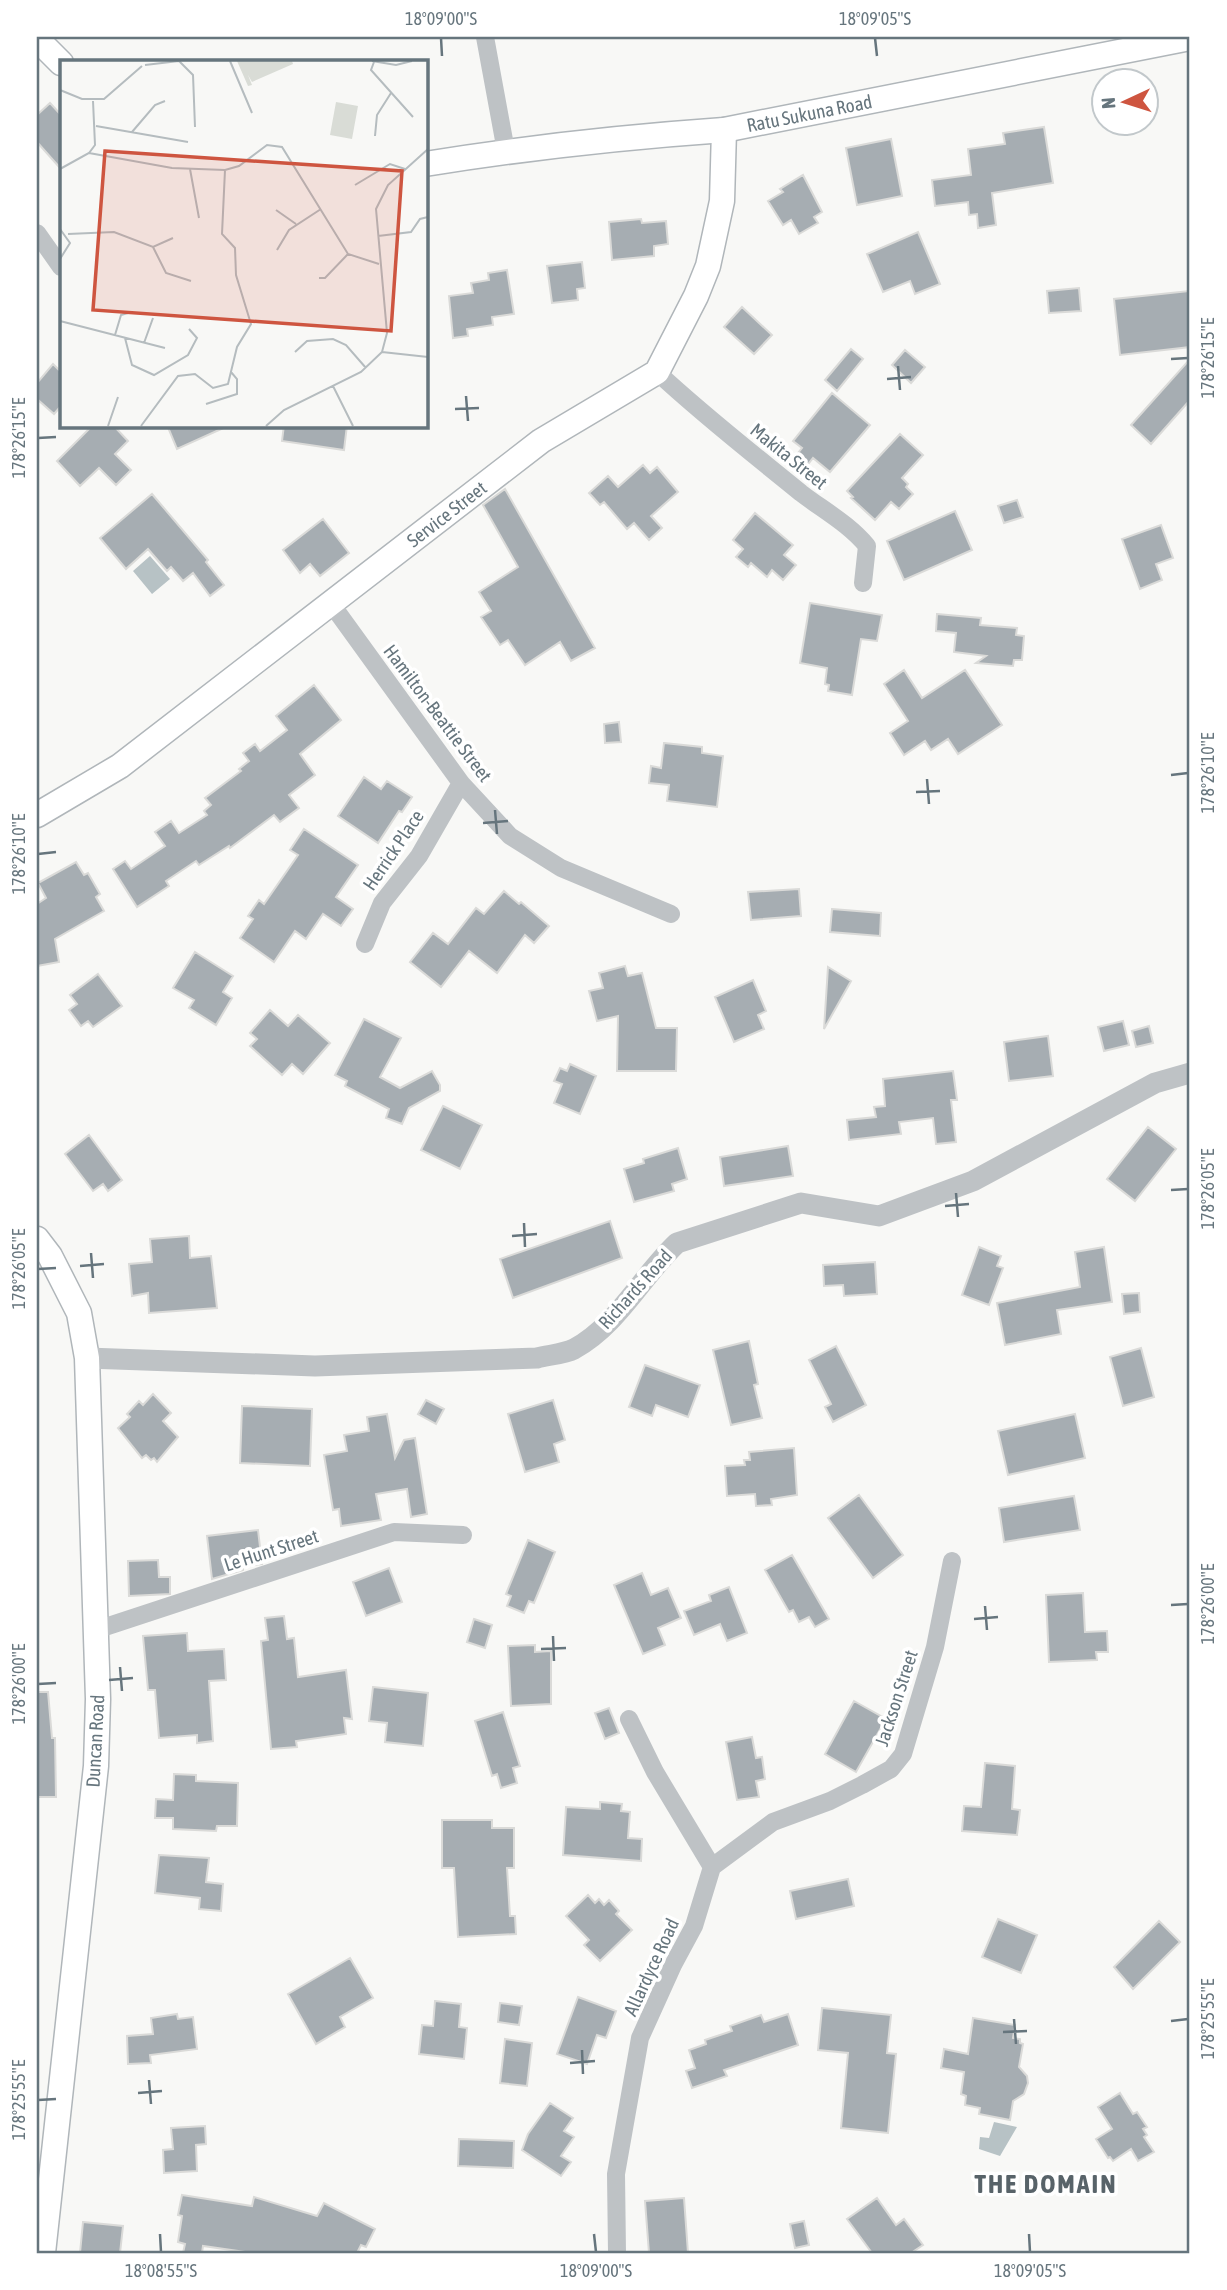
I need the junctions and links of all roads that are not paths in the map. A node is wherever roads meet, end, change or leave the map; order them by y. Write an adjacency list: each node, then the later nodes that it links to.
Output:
1 (485, 37): 6 (street)
2 (1190, 38): 5 (main road, Ratu Sukuna Road)
3 (37, 40): 4 (main road)
4 (60, 62)
5 (724, 131): 6 (main road, Ratu Sukuna Road); 10 (main road)
6 (506, 151): 7 (main road, Ratu Sukuna Road)
7 (427, 164)
8 (37, 233): 9 (street)
9 (60, 266)
10 (657, 372): 11 (street, Makita Street); 12 (main road, Service Street)
11 (863, 583)
12 (330, 602): 13 (street, Hamilton-Beattie Street); 14 (main road, Service Street)
13 (461, 783): 15 (street, Hamilton-Beattie Street); 16 (street, Herrick Place)
14 (37, 815)
15 (671, 914)
16 (365, 944)
17 (1190, 1073): 19 (street, Richards Road)
18 (37, 1238): 19 (main road, Duncan Road)
19 (87, 1359): 22 (main road, Duncan Road)
20 (463, 1535): 22 (street, Le Hunt Street)
21 (952, 1561): 24 (street, Jackson Street)
22 (96, 1630): 25 (main road, Duncan Road)
23 (629, 1719): 24 (street)
24 (712, 1867): 26 (street, Allardyce Road)
25 (43, 2253)
26 (617, 2253)

